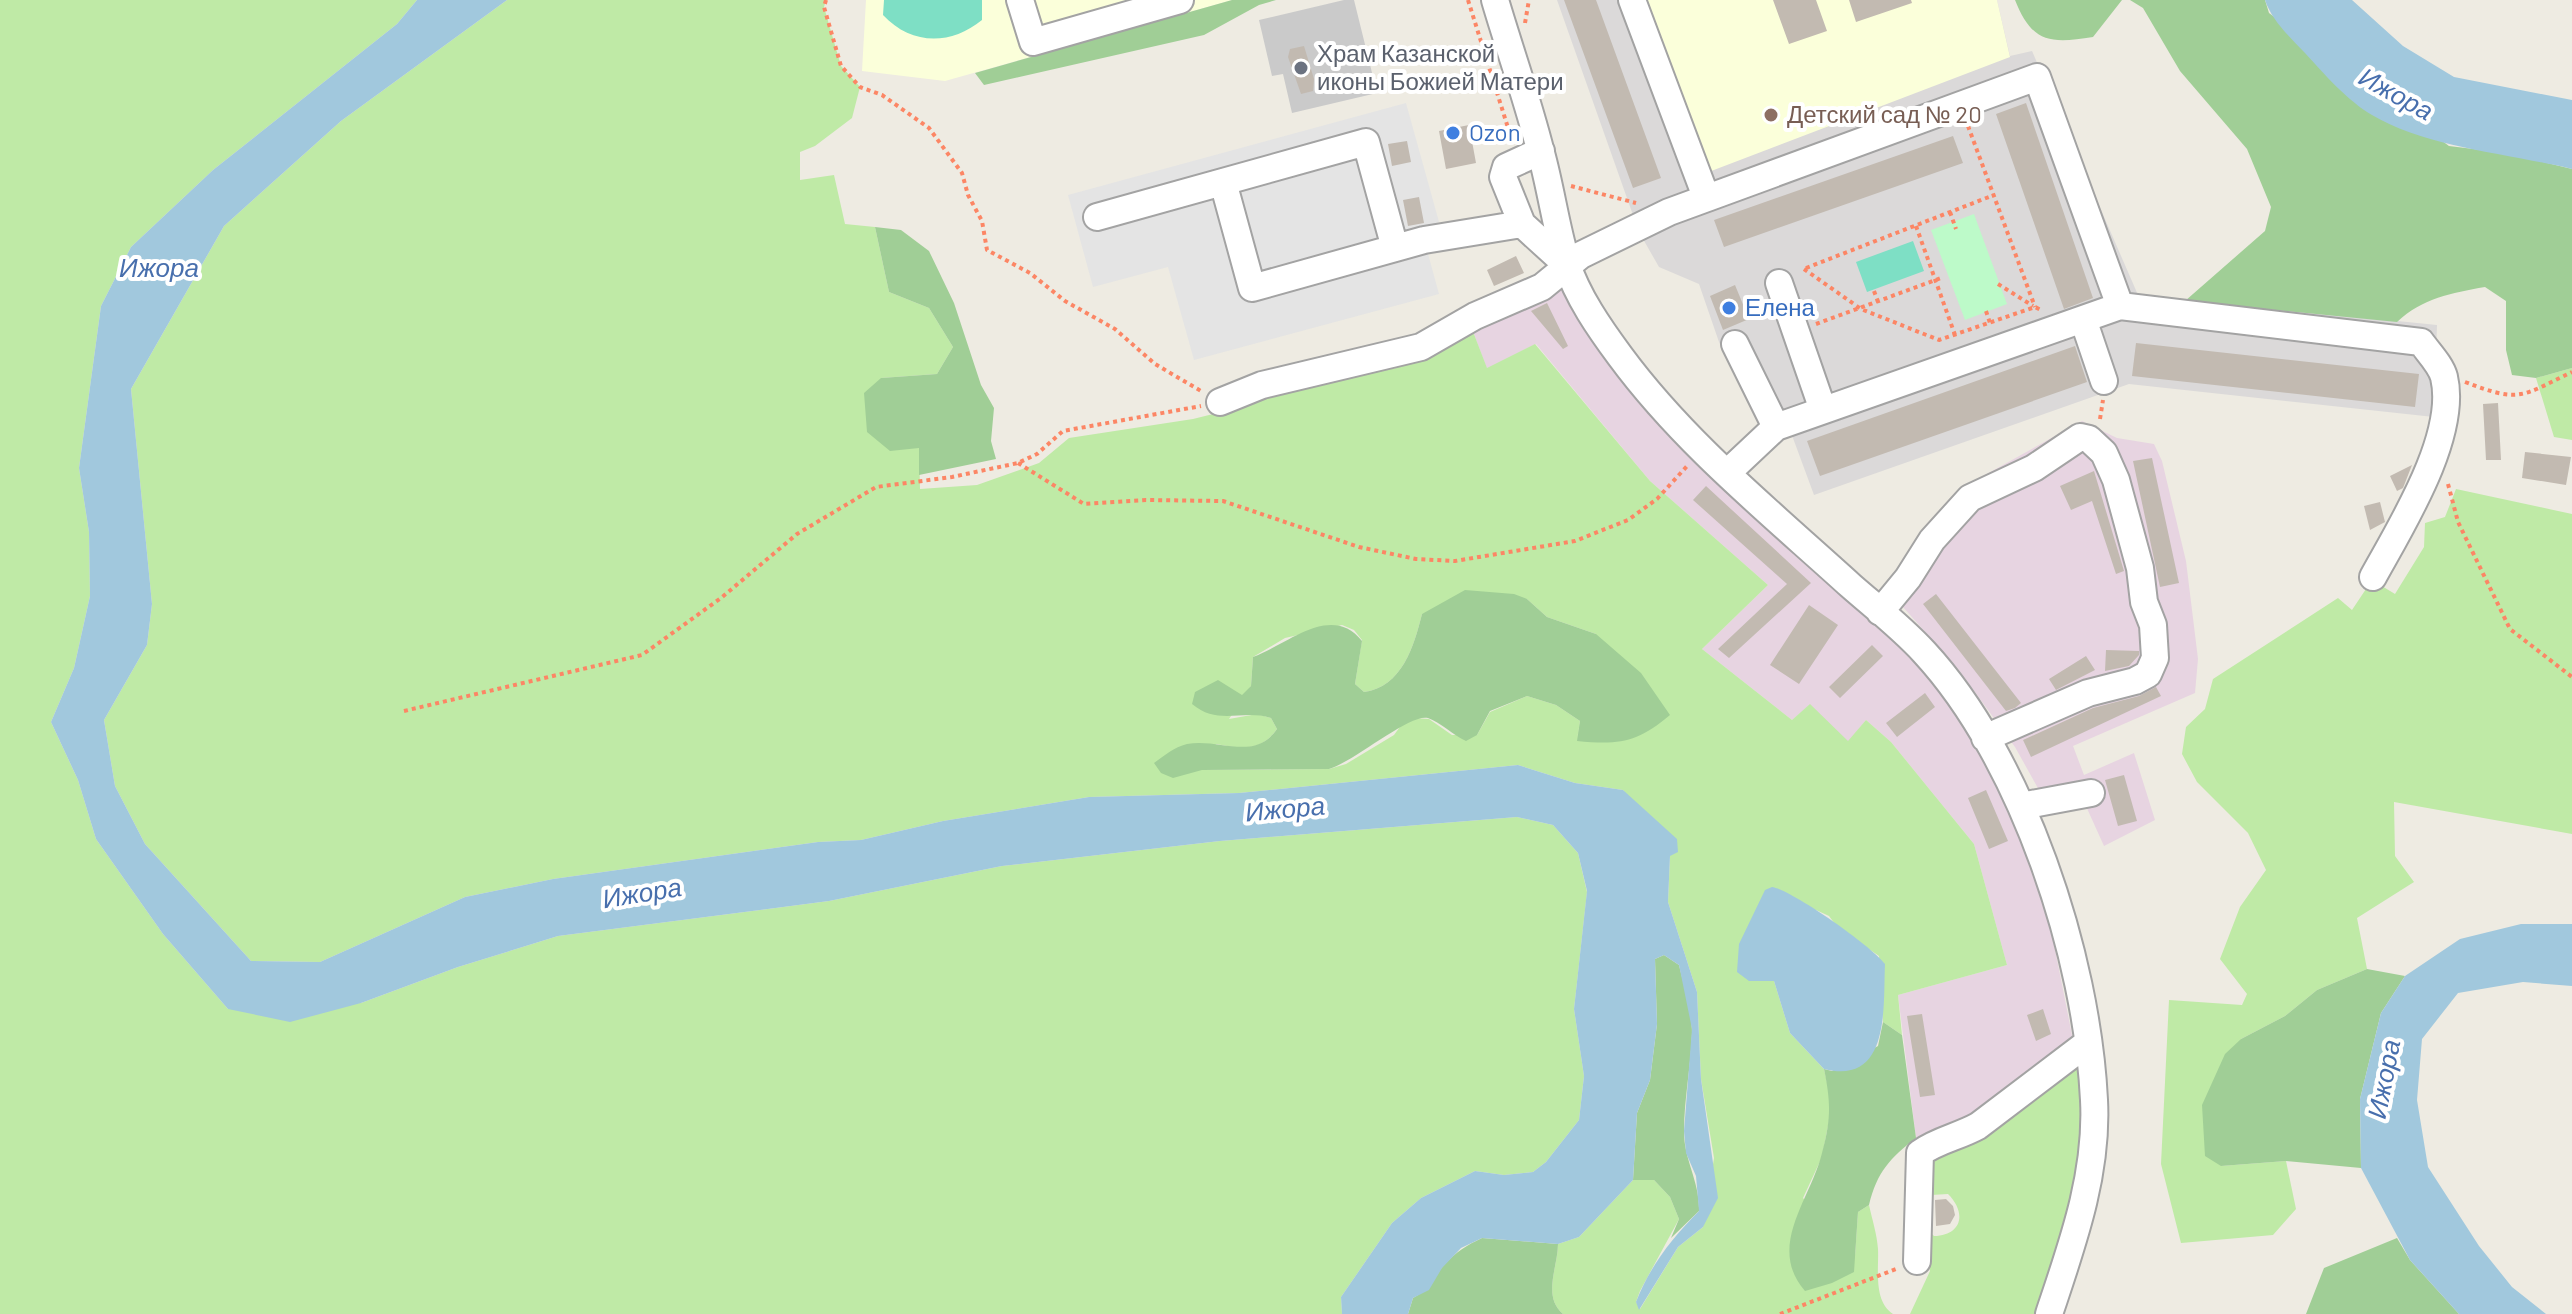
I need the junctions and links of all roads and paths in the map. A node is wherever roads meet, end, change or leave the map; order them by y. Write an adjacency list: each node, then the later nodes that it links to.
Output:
1 (826, 0): 38 (path)
2 (1020, 0): 3 (street)
3 (1180, 0)
4 (1495, 0): 7 (street)
5 (1632, 0): 11 (street)
6 (1960, 105): 10 (path); 11 (street); 26 (street)
7 (1541, 151): 15 (street); 19 (street)
8 (1223, 182): 14 (street); 18 (street); 18 (street)
9 (1561, 183): 12 (path)
10 (1994, 195): 13 (path); 27 (path)
11 (1706, 197): 12 (street)
12 (1669, 212): 19 (street)
13 (1950, 212): 16 (path); 17 (path)
14 (1097, 217)
15 (1522, 224): 18 (street); 19 (street)
16 (1916, 226): 20 (path); 21 (path)
17 (1956, 229)
18 (1395, 248)
19 (1567, 265): 38 (street); 43 (street)
20 (1804, 269): 22 (path); 28 (path)
21 (1938, 279): 25 (path); 33 (path)
22 (1779, 283): 32 (street)
23 (1998, 284): 27 (path)
24 (1874, 291): 25 (path)
25 (1878, 302): 28 (path)
26 (2120, 306): 30 (street); 36 (street)
27 (2035, 307): 30 (path); 31 (path)
28 (1861, 309): 32 (path); 33 (path)
29 (1986, 311): 31 (path)
30 (2075, 322): 37 (street); 39 (street)
31 (1990, 323): 33 (path)
32 (1795, 331): 39 (street)
33 (1955, 335)
34 (1735, 344): 40 (street)
35 (2572, 372): 36 (path)
36 (2444, 375): 42 (street)
37 (2104, 381): 41 (path)
38 (1220, 402): 44 (path)
39 (1823, 410): 40 (street)
40 (1776, 427): 45 (street)
41 (2089, 439): 47 (street); 50 (street)
42 (2435, 448): 46 (street); 48 (path)
43 (1704, 449): 44 (path); 45 (street)
44 (1018, 463): 49 (path)
45 (1727, 473): 47 (street)
46 (2373, 577)
47 (1880, 612): 50 (street)
48 (2572, 677)
49 (404, 711)
50 (1985, 738): 52 (street)
51 (2091, 793): 52 (street)
52 (2021, 806): 53 (street)
53 (2086, 1044): 54 (street); 56 (street)
54 (1917, 1261): 55 (path)
55 (1780, 1314)
56 (2049, 1314)

